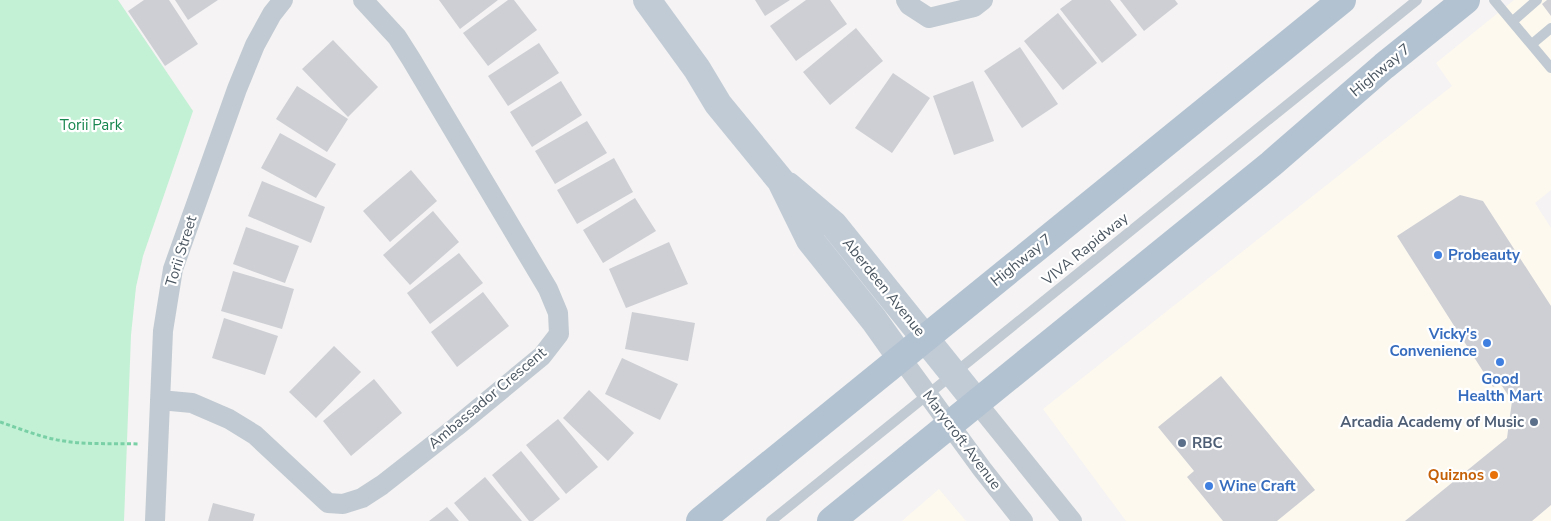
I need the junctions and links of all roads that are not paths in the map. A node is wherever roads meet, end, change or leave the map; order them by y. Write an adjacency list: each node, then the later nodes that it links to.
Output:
1 (283, 0): 20 (street, Torii Street)
2 (363, 0): 20 (street, Ambassador Crescent)
3 (647, 0): 15 (street, Aberdeen Avenue)
4 (906, 0): 5 (street)
5 (983, 0)
6 (1342, 0): 16 (main road, Highway 7)
7 (1417, 0): 18 (lane, VIVA Rapidway)
8 (1466, 0): 21 (main road, Highway 7)
9 (1494, 0): 11 (lane)
10 (1537, 0): 11 (lane)
11 (1513, 21): 13 (lane)
12 (1551, 28): 13 (lane)
13 (1532, 44): 14 (lane)
14 (1549, 61)
15 (781, 181): 16 (street, Aberdeen Avenue); 17 (street, Aberdeen Avenue)
16 (925, 338): 17 (main road, Highway 7); 18 (street, Aberdeen Avenue)
17 (901, 358): 19 (street, Marycroft Avenue); 24 (main road, Highway 7)
18 (954, 374): 19 (lane, VIVA Rapidway); 21 (street, Aberdeen Avenue)
19 (928, 394): 22 (street, Marycroft Avenue); 25 (lane, VIVA Rapidway)
20 (160, 400): 23 (street, Torii Street)
21 (977, 403): 22 (main road, Highway 7); 28 (street)
22 (950, 425): 26 (main road, Highway 7); 27 (street, Marycroft Avenue)
23 (155, 521)
24 (700, 521)
25 (771, 521)
26 (831, 521)
27 (1024, 521)
28 (1072, 521)

